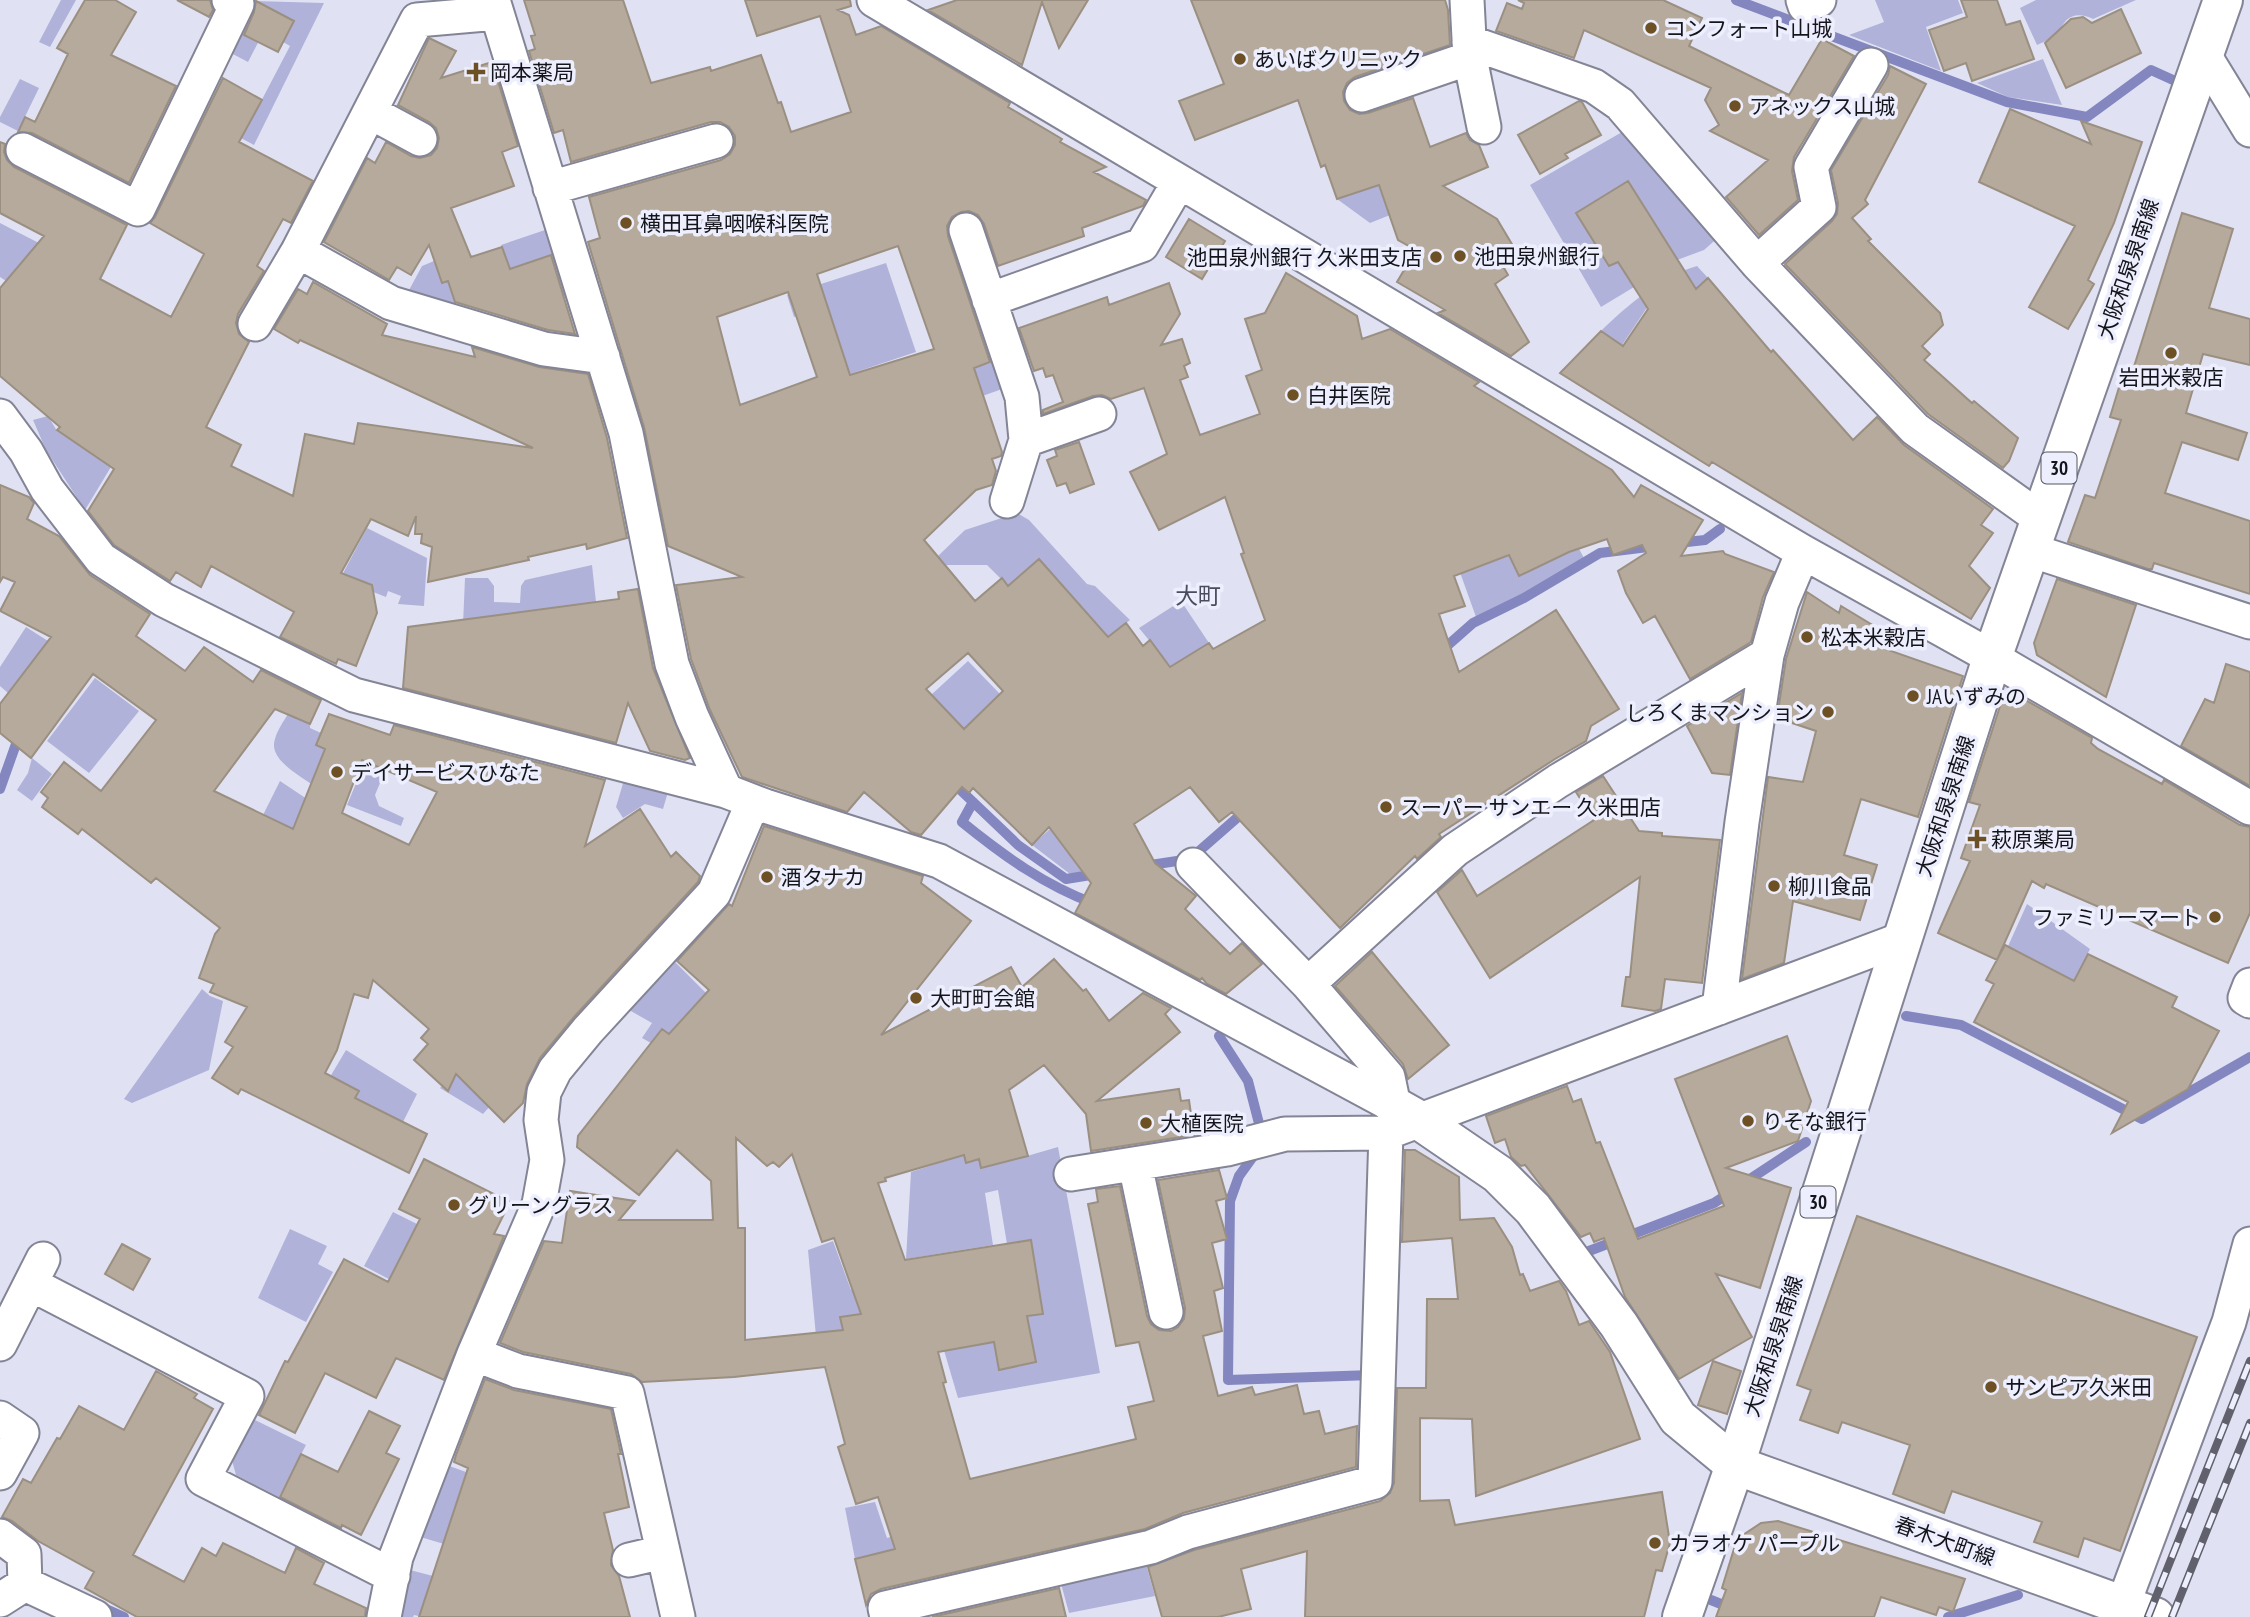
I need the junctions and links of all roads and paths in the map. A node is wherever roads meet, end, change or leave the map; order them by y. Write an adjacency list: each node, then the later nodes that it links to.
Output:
1 (229, 0): 17 (street)
2 (874, 0): 18 (street)
3 (1467, 0): 8 (street)
4 (1803, 0): 5 (street)
5 (1819, 0)
6 (2223, 0): 9 (main road, 大阪和泉泉南線 / 30)
7 (495, 6): 12 (street); 19 (street)
8 (1470, 50): 11 (street); 13 (street); 22 (street)
9 (2204, 55): 14 (street); 30 (main road, 大阪和泉泉南線 / 30)
10 (1871, 65): 22 (street)
11 (1362, 95)
12 (370, 112): 15 (street); 21 (street)
13 (1484, 127)
14 (2250, 131)
15 (420, 139)
16 (716, 141): 19 (street)
17 (23, 150)
18 (1179, 182): 23 (street); 31 (street)
19 (550, 188): 25 (street)
20 (966, 230): 23 (street)
21 (298, 251): 24 (street); 25 (street)
22 (1757, 263): 30 (street)
23 (989, 300): 28 (street)
24 (255, 324)
25 (603, 357): 35 (street)
26 (1099, 414): 28 (street)
27 (0, 416): 35 (street)
28 (1027, 440): 29 (street)
29 (1007, 501)
30 (2035, 535): 32 (street); 34 (main road, 大阪和泉泉南線 / 30)
31 (1803, 552): 33 (street); 34 (street)
32 (2250, 622)
33 (1767, 655): 39 (street); 42 (street)
34 (1992, 658): 36 (street); 38 (main road, 大阪和泉泉南線 / 30)
35 (739, 796): 43 (street); 49 (street)
36 (2250, 808)
37 (1193, 865): 39 (street)
38 (1902, 939): 42 (street); 51 (main road, 大阪和泉泉南線 / 30)
39 (1308, 984): 43 (street)
40 (2250, 985): 41 (street)
41 (2250, 1001)
42 (1719, 1008): 43 (street)
43 (1400, 1120): 44 (street); 51 (main road, 春木大町線); 62 (street)
44 (1135, 1164): 45 (street); 47 (street)
45 (1071, 1174)
46 (2250, 1244): 58 (street)
47 (1166, 1312)
48 (0, 1344): 56 (street)
49 (474, 1354): 54 (street); 56 (street)
50 (0, 1418): 52 (street)
51 (1735, 1465): 58 (main road, 春木大町線); 63 (main road, 大阪和泉泉南線 / 30)
52 (0, 1473)
53 (0, 1536): 57 (street)
54 (663, 1552): 55 (street); 61 (street)
55 (629, 1560)
56 (393, 1576): 60 (street)
57 (12, 1592): 59 (street)
58 (2139, 1611)
59 (95, 1617)
60 (384, 1617)
61 (678, 1617)
62 (887, 1617)
63 (1682, 1617)

